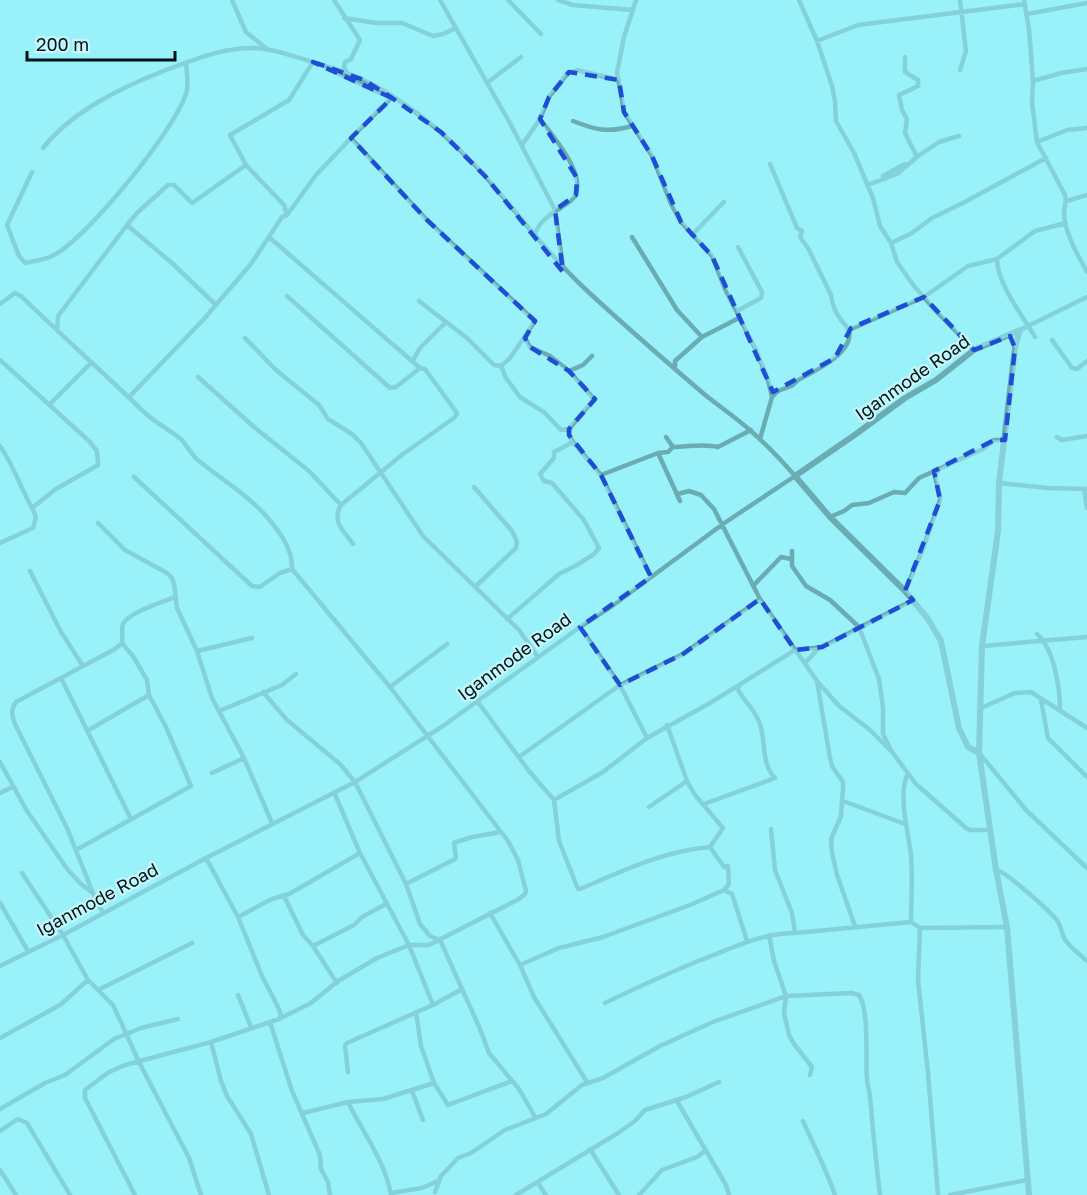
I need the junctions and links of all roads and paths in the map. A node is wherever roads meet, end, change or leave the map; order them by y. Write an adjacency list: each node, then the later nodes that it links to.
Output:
1 (232, 0): 20 (street)
2 (334, 0): 14 (street)
3 (440, 0): 17 (street)
4 (508, 0): 18 (street)
5 (558, 0): 11 (street)
6 (636, 0): 11 (street)
7 (799, 0): 19 (street)
8 (960, 0): 12 (street)
9 (1024, 2): 12 (street); 13 (street)
10 (1087, 3): 13 (street)
11 (633, 10): 28 (street)
12 (961, 11): 19 (street); 26 (street)
13 (1027, 14): 29 (street)
14 (344, 18): 15 (street); 16 (street)
15 (358, 18): 16 (street); 17 (street)
16 (353, 28): 27 (street)
17 (456, 28): 30 (street)
18 (541, 34)
19 (817, 41): 45 (street)
20 (267, 49): 23 (street); 24 (street)
21 (521, 57): 30 (street)
22 (905, 57): 40 (street)
23 (313, 62): 27 (street); 36 (street); 43 (street)
24 (186, 63): 39 (street); 54 (street)
25 (1087, 69): 29 (street)
26 (960, 70)
27 (347, 73): 57 (street)
28 (619, 80): 31 (street); 33 (street)
29 (1033, 81): 37 (street)
30 (487, 83): 38 (street)
31 (540, 119): 38 (street); 50 (street)
32 (573, 121): 33 (street)
33 (632, 126): 58 (street)
34 (1087, 128): 37 (street)
35 (959, 136): 40 (street)
36 (351, 138): 52 (street); 83 (street)
37 (1037, 142): 41 (street)
38 (522, 145): 49 (street)
39 (43, 148)
40 (917, 157): 45 (street)
41 (1046, 159): 47 (street); 61 (street)
42 (770, 164): 76 (street)
43 (246, 165): 52 (street); 55 (street)
44 (32, 172): 54 (street)
45 (868, 185): 61 (street)
46 (1087, 195): 47 (street)
47 (1067, 201): 53 (street)
48 (724, 202): 58 (street)
49 (552, 204): 50 (street); 51 (street)
50 (562, 206): 51 (street)
51 (555, 210): 57 (street); 64 (street)
52 (288, 215): 59 (street)
53 (1066, 224): 63 (street); 65 (street)
54 (7, 225): 56 (street)
55 (128, 225): 71 (street); 78 (street)
56 (0, 227)
57 (535, 234): 64 (street)
58 (692, 235): 72 (street)
59 (269, 237): 71 (street); 89 (street)
60 (632, 237): 80 (street)
61 (891, 243): 67 (street)
62 (738, 247): 72 (street)
63 (997, 259): 67 (street); 75 (street)
64 (563, 267): 93 (street)
65 (1087, 272)
66 (287, 296): 94 (street)
67 (924, 297): 76 (street); 86 (street)
68 (1087, 297): 75 (street)
69 (419, 301): 74 (street)
70 (0, 304): 78 (street)
71 (216, 305): 99 (street)
72 (737, 311): 73 (street)
73 (739, 318): 80 (street); 97 (street)
74 (446, 322): 89 (street); 92 (street)
75 (1028, 324): 77 (street); 81 (street)
76 (849, 330): 98 (street)
77 (1020, 330): 79 (street, Iganmode Road); 85 (street)
78 (57, 331): 91 (street)
79 (1010, 336): 85 (street); 86 (street, Iganmode Road)
80 (702, 337): 93 (street)
81 (1035, 337)
82 (245, 338): 114 (street)
83 (525, 338): 92 (street); 95 (street)
84 (1052, 340): 90 (street)
85 (1015, 348): 108 (street)
86 (974, 350): 116 (street, Iganmode Road)
87 (592, 356): 95 (street)
88 (0, 360): 101 (street)
89 (414, 360): 94 (street)
90 (1087, 361)
91 (91, 363): 99 (street); 101 (street)
92 (501, 366): 102 (street)
93 (675, 367): 103 (street)
94 (420, 368): 114 (street)
95 (569, 371): 102 (street)
96 (198, 377): 123 (street)
97 (770, 388): 98 (street); 100 (street)
98 (777, 391): 100 (street)
99 (130, 396): 133 (street)
100 (772, 397): 107 (street)
101 (49, 405): 124 (street)
102 (569, 429): 109 (street)
103 (751, 430): 107 (street); 111 (street)
104 (1087, 436): 106 (street)
105 (666, 437): 111 (street)
106 (1056, 437)
107 (760, 439): 116 (street)
108 (1005, 440): 113 (street); 118 (street)
109 (573, 442): 115 (street); 142 (street)
110 (0, 446): 124 (street)
111 (673, 447): 112 (street)
112 (658, 453): 115 (street); 121 (street)
113 (939, 469): 126 (street); 138 (street)
114 (381, 473): 123 (street); 137 (street)
115 (602, 475): 135 (street)
116 (795, 476): 126 (street); 128 (street, Iganmode Road)
117 (134, 477): 133 (street)
118 (999, 483): 120 (street); 151 (street)
119 (474, 487): 137 (street)
120 (1085, 489): 125 (street)
121 (678, 494): 122 (street); 128 (street)
122 (680, 501)
123 (341, 505): 130 (street)
124 (32, 508): 129 (street)
125 (1087, 508)
126 (830, 518): 138 (street)
127 (98, 523): 139 (street)
128 (723, 524): 135 (street, Iganmode Road); 136 (street)
129 (0, 543)
130 (353, 544)
131 (792, 551): 132 (street)
132 (791, 559): 136 (street); 144 (street)
133 (292, 569): 163 (street)
134 (30, 571): 157 (street)
135 (651, 577): 143 (street, Iganmode Road)
136 (753, 586): 140 (street)
137 (475, 587): 142 (street)
138 (905, 591): 141 (street)
139 (175, 597): 149 (street); 154 (street)
140 (760, 599): 153 (street); 161 (street)
141 (913, 600): 144 (street); 177 (street)
142 (507, 619): 155 (street)
143 (580, 627): 155 (street, Iganmode Road); 161 (street)
144 (859, 627): 152 (street); 176 (street)
145 (1037, 634): 148 (street)
146 (1087, 637): 148 (street)
147 (252, 638): 154 (street)
148 (1044, 641): 151 (street); 169 (street)
149 (122, 643): 157 (street); 165 (street)
150 (447, 644): 163 (street)
151 (982, 646): 168 (street)
152 (818, 649): 153 (street); 156 (street)
153 (795, 650): 156 (street); 162 (street)
154 (197, 651): 170 (street)
155 (538, 657): 167 (street, Iganmode Road)
156 (805, 663): 160 (street)
157 (83, 666): 159 (street)
158 (296, 674): 164 (street)
159 (61, 678): 173 (street); 200 (street)
160 (817, 681): 176 (street); 190 (street)
161 (620, 685): 175 (street); 178 (street)
162 (740, 685): 171 (street); 191 (street)
163 (390, 687): 174 (street)
164 (263, 693): 170 (street); 185 (street)
165 (149, 695): 173 (street); 193 (street)
166 (1041, 700): 168 (street); 169 (street); 183 (street)
167 (477, 701): 174 (street, Iganmode Road); 178 (street)
168 (981, 708): 177 (street)
169 (1060, 709): 172 (street)
170 (219, 711): 179 (street)
171 (667, 725): 175 (street); 184 (street)
172 (1087, 728)
173 (87, 731): 193 (street)
174 (428, 736): 185 (street, Iganmode Road); 198 (street)
175 (647, 738): 189 (street)
176 (892, 752): 182 (street)
177 (979, 753): 197 (street); 203 (street)
178 (519, 757): 189 (street)
179 (244, 758): 181 (street); 194 (street)
180 (0, 762): 186 (street)
181 (212, 773)
182 (908, 773): 195 (street); 197 (street)
183 (1087, 777)
184 (687, 781): 191 (street); 192 (street)
185 (355, 782): 187 (street, Iganmode Road); 206 (street)
186 (13, 787): 188 (street); 209 (street)
187 (334, 792): 194 (street, Iganmode Road); 201 (street)
188 (0, 793)
189 (554, 800): 199 (street)
190 (843, 801): 195 (street); 218 (street)
191 (704, 804): 199 (street)
192 (649, 807)
193 (131, 819): 200 (street)
194 (272, 823): 202 (street, Iganmode Road)
195 (905, 824): 217 (street)
196 (771, 829): 221 (street)
197 (990, 830): 204 (street)
198 (501, 832): 206 (street); 214 (street)
199 (710, 848): 207 (street)
200 (76, 850): 209 (street)
201 (360, 853): 211 (street); 213 (street)
202 (206, 858): 215 (street, Iganmode Road); 216 (street)
203 (1087, 868)
204 (996, 870): 219 (street); 230 (street)
205 (22, 873): 222 (street)
206 (406, 884): 224 (street)
207 (729, 884): 208 (street); 210 (street)
208 (724, 890): 210 (street); 231 (street)
209 (93, 892): 215 (street)
210 (732, 894): 225 (street)
211 (284, 896): 216 (street); 228 (street)
212 (0, 903): 229 (street)
213 (386, 904): 227 (street); 228 (street)
214 (490, 913): 224 (street); 231 (street)
215 (103, 914): 222 (street, Iganmode Road)
216 (238, 917): 243 (street)
217 (911, 922): 218 (street); 220 (street)
218 (855, 926): 221 (street)
219 (1007, 927): 220 (street); 268 (street)
220 (920, 928): 287 (street)
221 (795, 933): 223 (street)
222 (63, 935): 229 (street, Iganmode Road); 233 (street)
223 (769, 935): 225 (street); 238 (street)
224 (440, 940): 227 (street); 235 (street)
225 (747, 941): 239 (street)
226 (192, 943): 236 (street)
227 (409, 945): 234 (street); 240 (street)
228 (313, 946): 234 (street)
229 (28, 951): 232 (street, Iganmode Road)
230 (1087, 961)
231 (520, 965): 253 (street)
232 (0, 966)
233 (88, 980): 236 (street); 247 (street)
234 (337, 983): 243 (street)
235 (462, 989): 240 (street); 252 (street)
236 (98, 990): 246 (street)
237 (238, 995): 245 (street)
238 (786, 996): 251 (street); 253 (street); 286 (street)
239 (605, 1003)
240 (433, 1005): 241 (street)
241 (416, 1012): 250 (street); 255 (street)
242 (178, 1018): 246 (street)
243 (279, 1019): 244 (street)
244 (270, 1022): 245 (street); 260 (street)
245 (251, 1027): 248 (street)
246 (126, 1034): 249 (street); 259 (street)
247 (0, 1038)
248 (211, 1042): 249 (street); 278 (street)
249 (139, 1062): 276 (street); 277 (street)
250 (348, 1072)
251 (810, 1075)
252 (512, 1081): 255 (street); 261 (street)
253 (587, 1082): 261 (street)
254 (719, 1082): 257 (street)
255 (434, 1083): 256 (street)
256 (412, 1091): 258 (street); 262 (street)
257 (677, 1101): 265 (street); 266 (street)
258 (348, 1102): 260 (street); 272 (street)
259 (0, 1109)
260 (303, 1113): 279 (street)
261 (536, 1117): 269 (street)
262 (423, 1120)
263 (803, 1121): 285 (street)
264 (0, 1131): 275 (street)
265 (590, 1149): 270 (street); 282 (street)
266 (706, 1150): 283 (street); 284 (street)
267 (0, 1170): 274 (street)
268 (1027, 1180): 288 (street); 289 (street)
269 (438, 1181): 271 (street); 273 (street)
270 (537, 1182): 280 (street); 281 (street)
271 (422, 1188): 272 (street); 273 (street)
272 (391, 1194)
273 (435, 1194)
274 (16, 1195)
275 (70, 1195)
276 (135, 1195)
277 (201, 1195)
278 (269, 1195)
279 (330, 1195)
280 (516, 1195)
281 (546, 1195)
282 (619, 1195)
283 (639, 1195)
284 (729, 1195)
285 (835, 1195)
286 (880, 1195)
287 (938, 1195)
288 (950, 1195)
289 (1029, 1195)

